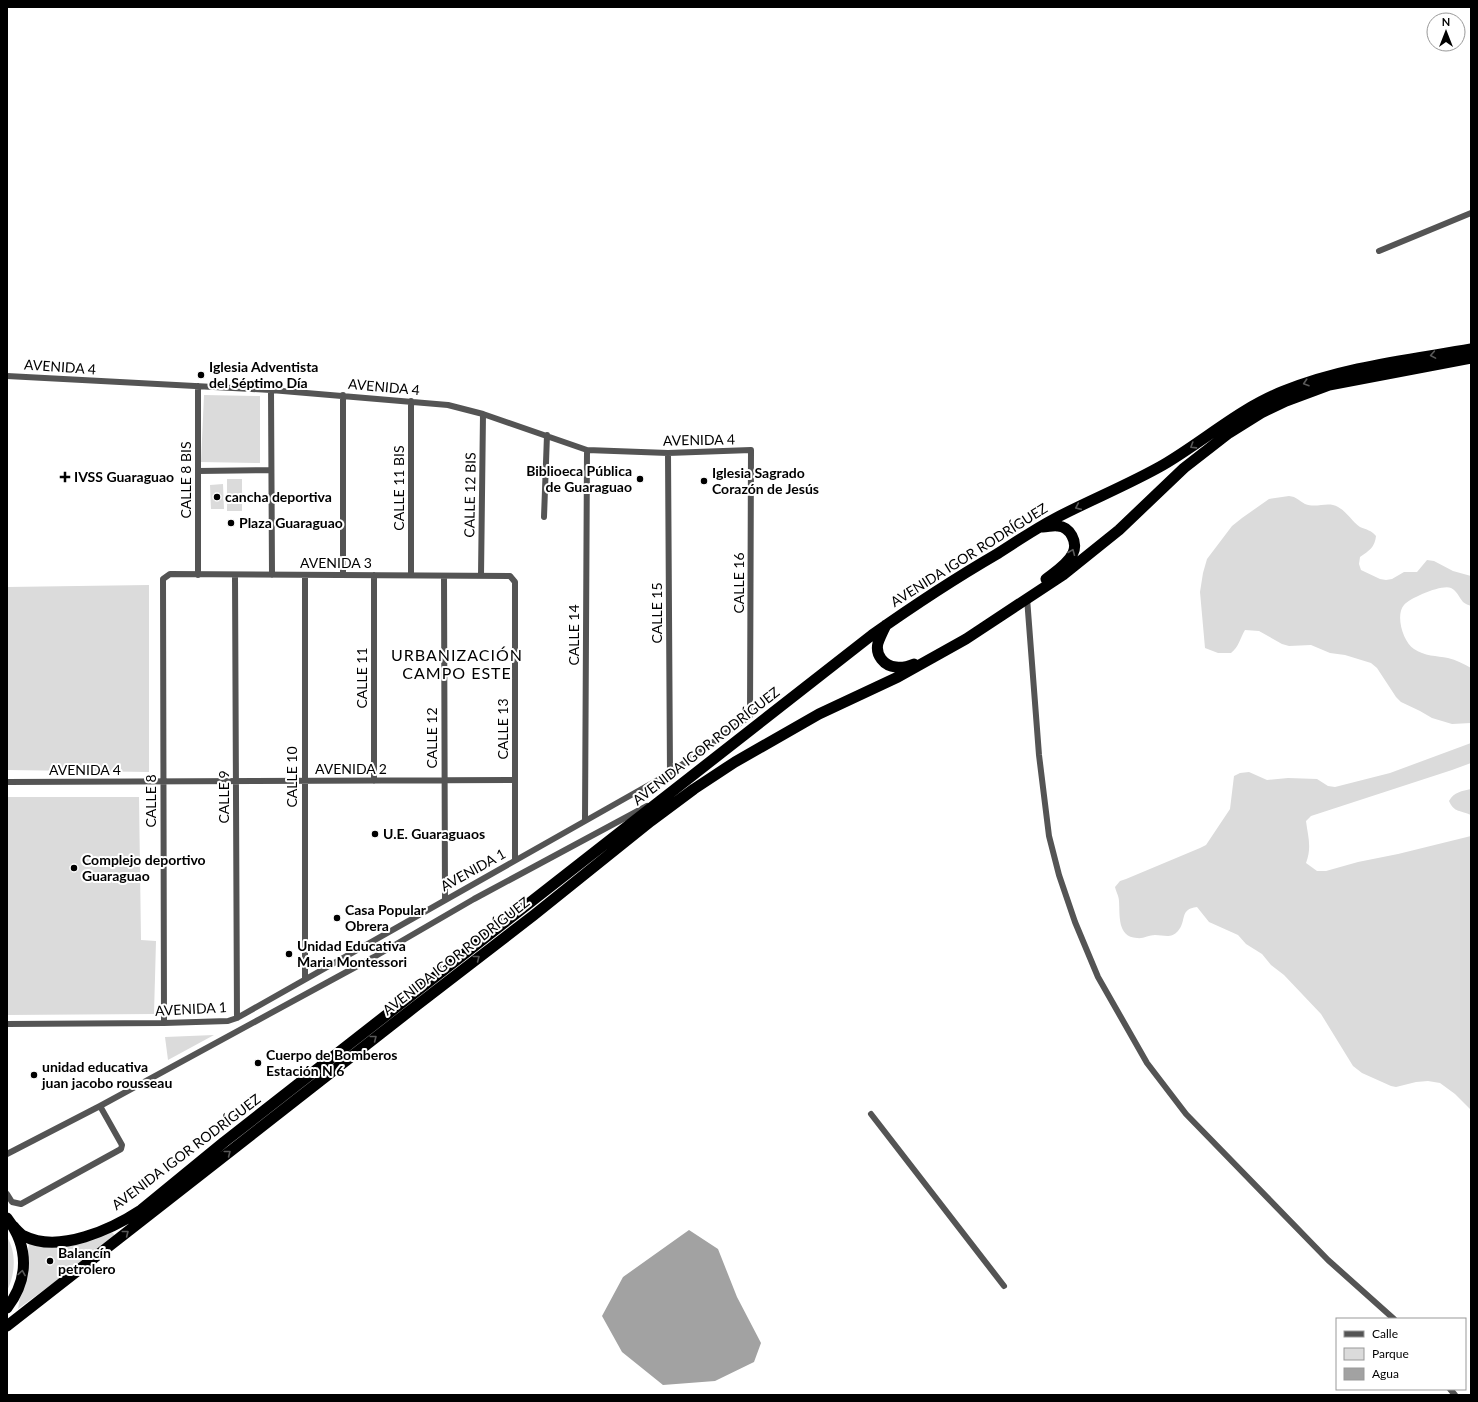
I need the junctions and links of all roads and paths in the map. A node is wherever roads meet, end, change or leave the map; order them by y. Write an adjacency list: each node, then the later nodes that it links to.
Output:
1 (1471, 213): 2 (street)
2 (1379, 251)
3 (1471, 348): 18 (highway, AVENIDA IGOR RODRÍGUEZ, one-way to 18)
4 (1471, 358): 30 (highway, AVENIDA IGOR RODRÍGUEZ)
5 (7, 376): 6 (street, AVENIDA 4)
6 (198, 386): 7 (street, AVENIDA 4); 16 (street, CALLE 8 BIS)
7 (271, 390): 8 (street, AVENIDA 4); 15 (street)
8 (343, 395): 9 (street, AVENIDA 4); 23 (street)
9 (411, 401): 10 (street, AVENIDA 4); 25 (street, CALLE 11 BIS)
10 (483, 414): 11 (street, AVENIDA 4); 27 (street, CALLE 12 BIS)
11 (547, 436): 12 (street, AVENIDA 4); 17 (street)
12 (587, 450): 14 (street, AVENIDA 4); 44 (street, CALLE 14)
13 (751, 450): 14 (street, AVENIDA 4); 34 (street, CALLE 16)
14 (668, 453): 35 (street, CALLE 15)
15 (272, 470): 16 (street); 21 (street)
16 (198, 471): 19 (street, CALLE 8 BIS)
17 (544, 517)
18 (1038, 528): 31 (highway, one-way to 18); 32 (highway, AVENIDA IGOR RODRÍGUEZ)
19 (198, 575): 20 (street, AVENIDA 3); 29 (street, AVENIDA 3)
20 (235, 575): 21 (street, AVENIDA 3); 40 (street, CALLE 9)
21 (272, 575): 22 (street, AVENIDA 3)
22 (305, 575): 23 (street, AVENIDA 3); 41 (street, CALLE 10)
23 (343, 575): 24 (street, AVENIDA 3)
24 (374, 575): 25 (street, AVENIDA 3); 36 (street, CALLE 11)
25 (411, 575): 26 (street, AVENIDA 3)
26 (444, 576): 27 (street, AVENIDA 3); 37 (street, CALLE 12)
27 (481, 576): 28 (street, AVENIDA 3)
28 (510, 576): 38 (street, CALLE 13)
29 (163, 579): 39 (street, CALLE 8)
30 (1027, 598): 31 (highway, AVENIDA IGOR RODRÍGUEZ); 60 (street)
31 (1014, 607): 33 (highway, AVENIDA IGOR RODRÍGUEZ)
32 (886, 625): 33 (highway); 43 (highway, AVENIDA IGOR RODRÍGUEZ)
33 (926, 662): 57 (highway, AVENIDA IGOR RODRÍGUEZ, one-way to 33)
34 (750, 716): 35 (street, AVENIDA 1)
35 (670, 773): 44 (street, AVENIDA 1)
36 (374, 780): 37 (street, AVENIDA 2); 41 (street, AVENIDA 2)
37 (445, 780): 38 (street, AVENIDA 2); 46 (street, CALLE 12)
38 (515, 780): 45 (street, CALLE 13)
39 (163, 781): 40 (street, AVENIDA 2); 42 (street, AVENIDA 4); 49 (street, CALLE 8)
40 (236, 781): 41 (street, AVENIDA 2); 48 (street, CALLE 9)
41 (304, 781): 47 (street, CALLE 10)
42 (7, 782)
43 (672, 793): 51 (street); 55 (highway, AVENIDA IGOR RODRÍGUEZ)
44 (585, 820): 45 (street, AVENIDA 1)
45 (515, 860): 46 (street, AVENIDA 1)
46 (445, 900): 47 (street, AVENIDA 1)
47 (305, 979): 48 (street, AVENIDA 1)
48 (237, 1018): 49 (street, AVENIDA 1)
49 (164, 1023): 50 (street, AVENIDA 1)
50 (7, 1024)
51 (100, 1106): 53 (street); 54 (street)
52 (872, 1114): 56 (street)
53 (7, 1154)
54 (7, 1194)
55 (10, 1222): 58 (highway, one-way to 55)
56 (1004, 1286)
57 (37, 1303): 59 (highway, AVENIDA IGOR RODRÍGUEZ); 61 (highway, AVENIDA IGOR RODRÍGUEZ)
58 (7, 1308)
59 (7, 1315)
60 (1393, 1318)
61 (7, 1326)

